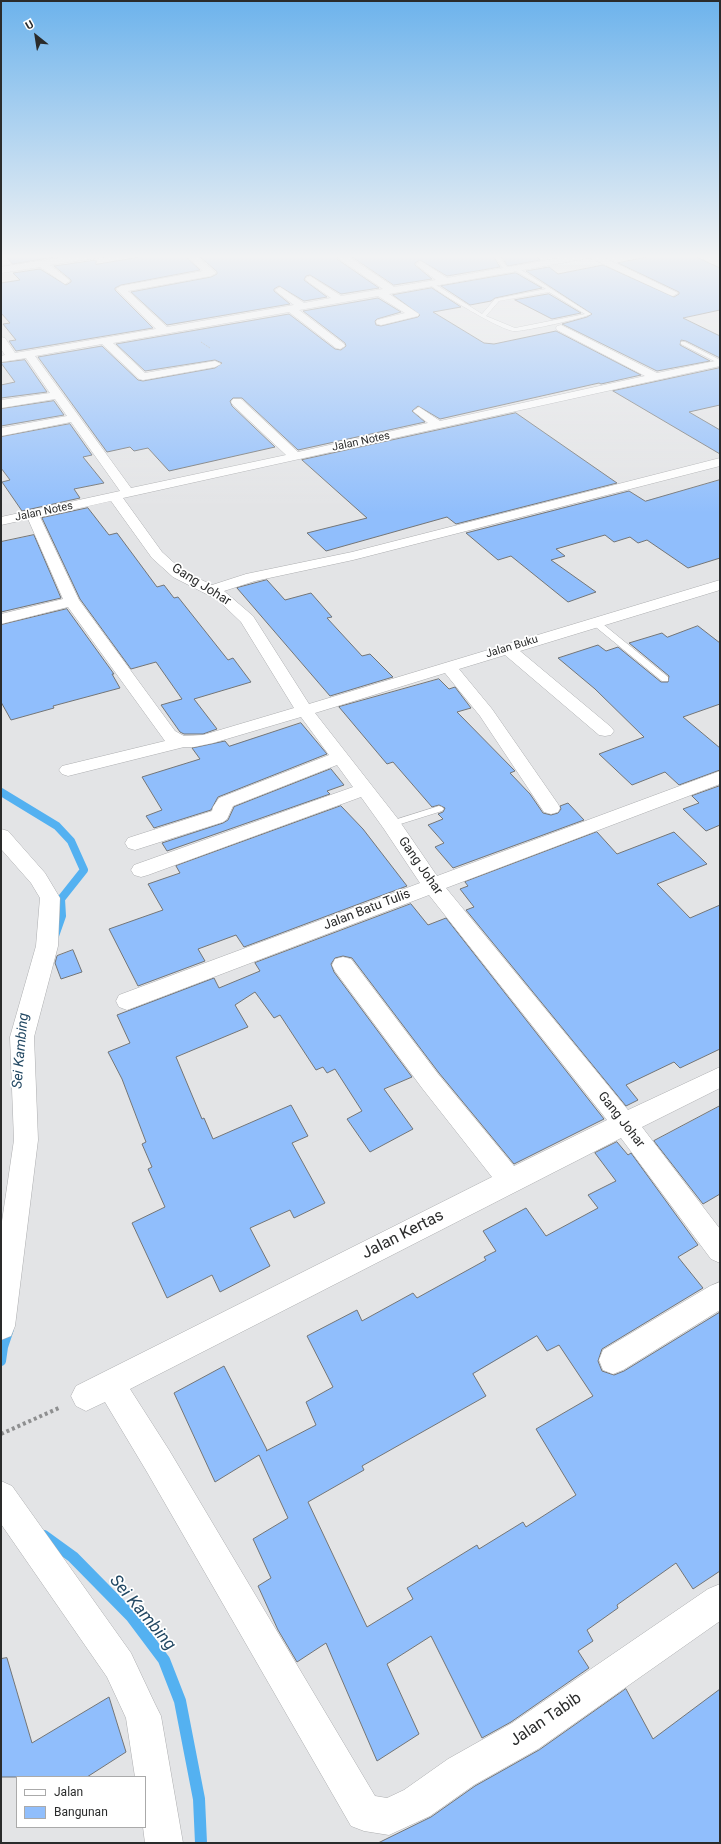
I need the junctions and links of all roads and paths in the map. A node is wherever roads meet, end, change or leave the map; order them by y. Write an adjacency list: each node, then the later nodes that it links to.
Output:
1 (1, 340): 10 (street)
2 (111, 340): 6 (street)
3 (199, 340): 12 (path)
4 (332, 340): 8 (street)
5 (584, 340): 13 (street)
6 (105, 341): 9 (street); 12 (street)
7 (683, 343): 11 (lane)
8 (340, 346)
9 (29, 355): 10 (street); 14 (street, Gang Johar)
10 (6, 359)
11 (720, 362): 13 (street, Jalan Notes)
12 (215, 364)
13 (655, 377): 19 (street, Jalan Notes)
14 (58, 395): 16 (street); 18 (street, Gang Johar)
15 (237, 402): 21 (street)
16 (1, 404)
17 (419, 411): 19 (street)
18 (75, 418): 20 (street); 23 (street, Gang Johar)
19 (438, 425): 21 (street, Jalan Notes)
20 (1, 432)
21 (294, 456): 23 (street, Jalan Notes)
22 (720, 462): 27 (street)
23 (121, 495): 24 (street, Jalan Notes); 27 (street, Gang Johar)
24 (32, 514): 25 (street, Jalan Notes); 28 (street)
25 (1, 521)
26 (720, 585): 30 (street, Jalan Buku)
27 (210, 591): 34 (street, Gang Johar)
28 (72, 601): 29 (street); 36 (street)
29 (1, 619)
30 (595, 622): 31 (street, Jalan Buku); 33 (lane)
31 (508, 649): 32 (street, Jalan Buku); 35 (street)
32 (448, 666): 34 (street, Jalan Buku); 41 (street)
33 (665, 679)
34 (304, 710): 36 (street, Jalan Buku); 37 (street, Gang Johar)
35 (605, 731)
36 (182, 742): 38 (street, Jalan Buku)
37 (341, 757): 40 (street, Gang Johar); 45 (street)
38 (68, 770)
39 (720, 777): 47 (street, Jalan Batu Tulis)
40 (365, 789): 43 (street, Gang Johar); 46 (street)
41 (551, 808)
42 (439, 809): 43 (lane)
43 (391, 824): 47 (street, Gang Johar)
44 (1, 836): 53 (street)
45 (135, 843)
46 (141, 870)
47 (432, 885): 49 (street, Jalan Batu Tulis); 51 (street, Gang Johar)
48 (343, 965): 52 (street)
49 (127, 1001)
50 (720, 1077): 51 (street, Jalan Kertas)
51 (624, 1124): 52 (street, Jalan Kertas); 54 (street, Gang Johar)
52 (510, 1180): 58 (street, Jalan Kertas)
53 (10, 1185): 56 (street)
54 (720, 1250)
55 (720, 1295): 57 (street)
56 (1, 1326)
57 (613, 1360)
58 (98, 1390): 59 (path); 61 (street, Jalan Tabib)
59 (1, 1434)
60 (1, 1497): 62 (street)
61 (720, 1601)
62 (164, 1843)

